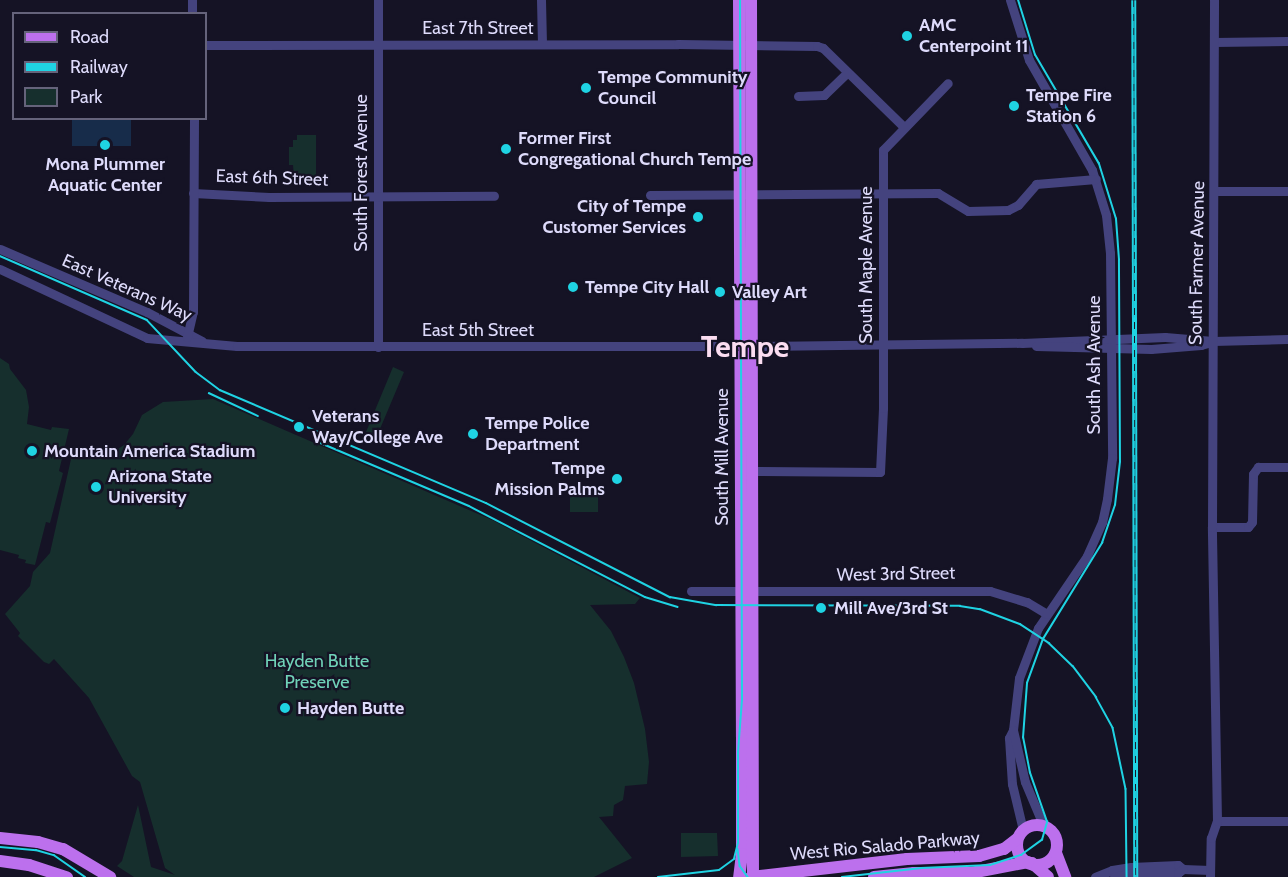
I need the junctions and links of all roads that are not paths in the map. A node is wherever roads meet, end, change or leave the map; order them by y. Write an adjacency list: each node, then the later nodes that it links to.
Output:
1 (378, 0): 12 (street, South Forest Avenue)
2 (541, 0): 9 (street)
3 (739, 0): 10 (main road, South Mill Avenue)
4 (751, 0): 10 (main road, South Mill Avenue)
5 (1010, 0): 18 (street, South Ash Avenue)
6 (1214, 0): 8 (street, South Farmer Avenue)
7 (1288, 41): 8 (street)
8 (1214, 42): 19 (street, South Farmer Avenue)
9 (542, 44): 10 (street, East 7th Street); 12 (street, East 7th Street)
10 (745, 44): 13 (street, East 7th Street); 23 (main road, South Mill Avenue)
11 (207, 45): 12 (street, East 7th Street)
12 (378, 45): 25 (street, South Forest Avenue)
13 (847, 73): 15 (street); 17 (street, East 7th Street)
14 (948, 83): 17 (street, South Maple Avenue)
15 (798, 96)
16 (194, 120): 21 (street)
17 (904, 127): 22 (street, South Maple Avenue)
18 (1096, 179): 22 (street); 30 (street, South Ash Avenue)
19 (1215, 191): 20 (street); 31 (street, South Farmer Avenue)
20 (1288, 191)
21 (193, 193): 25 (street, East 6th Street); 29 (street)
22 (882, 193): 23 (street); 35 (street, South Maple Avenue)
23 (745, 194): 24 (street); 36 (main road, South Mill Avenue)
24 (650, 195)
25 (378, 196): 26 (street, East 6th Street); 37 (street, South Forest Avenue)
26 (494, 196)
27 (0, 249): 29 (street, East Veterans Way)
28 (0, 269): 29 (street, East Veterans Way)
29 (187, 338): 32 (street, East Veterans Way)
30 (1110, 338): 31 (street); 34 (street); 38 (street, South Ash Avenue)
31 (1213, 341): 33 (street); 38 (street); 42 (street, South Farmer Avenue)
32 (204, 342): 37 (street, East 5th Street)
33 (1288, 342)
34 (1022, 343): 35 (street, East 5th Street); 38 (street)
35 (883, 344): 36 (street, East 5th Street); 41 (street, South Maple Avenue)
36 (746, 346): 37 (street, East 5th Street); 39 (main road, South Mill Avenue); 41 (main road, South Mill Avenue)
37 (378, 347)
38 (1110, 349): 45 (street, South Ash Avenue)
39 (740, 445): 41 (main road); 44 (main road, South Mill Avenue)
40 (1288, 467): 42 (street)
41 (752, 471): 44 (main road, South Mill Avenue)
42 (1212, 527): 47 (street, South Farmer Avenue)
43 (691, 591): 44 (street, West 3rd Street)
44 (745, 591): 45 (street, West 3rd Street); 60 (main road, South Mill Avenue); 61 (main road, South Mill Avenue)
45 (1047, 614): 46 (street, South Ash Avenue)
46 (1013, 730): 49 (street, South Ash Avenue); 50 (street, South Ash Avenue)
47 (1217, 821): 48 (street); 57 (street, South Farmer Avenue)
48 (1288, 821)
49 (1044, 827): 50 (main road); 52 (main road)
50 (1020, 835): 54 (main road, West Rio Salado Parkway); 55 (main road)
51 (0, 838): 59 (main road)
52 (1056, 853): 55 (main road); 64 (main road)
53 (0, 861): 58 (main road)
54 (890, 861): 61 (main road, West Rio Salado Parkway); 62 (main road)
55 (1037, 868): 63 (main road, West Rio Salado Parkway)
56 (1183, 869): 57 (street); 65 (street); 66 (street)
57 (1210, 874)
58 (67, 877)
59 (110, 877)
60 (739, 877)
61 (752, 877)
62 (848, 877)
63 (874, 877)
64 (1065, 877)
65 (1095, 877)
66 (1114, 877)

